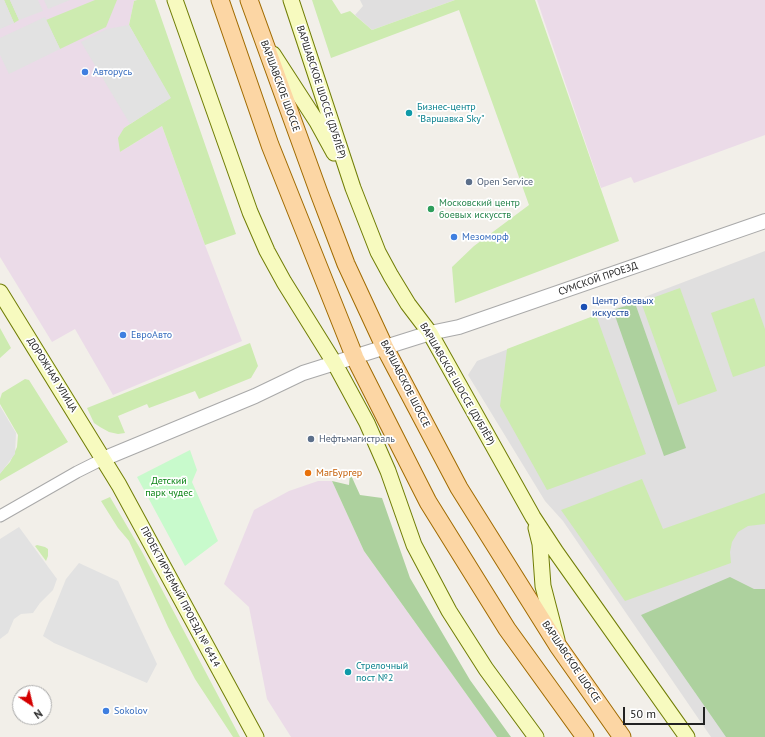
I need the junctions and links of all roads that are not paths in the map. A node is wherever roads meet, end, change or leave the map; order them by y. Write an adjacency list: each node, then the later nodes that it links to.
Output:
1 (175, 0): 12 (main road)
2 (220, 0): 11 (main road)
3 (249, 0): 5 (main road, ВАРШАВСКОЕ ШОССЕ)
4 (291, 0): 6 (main road, ВАРШАВСКОЕ ШОССЕ (ДУБЛЁР))
5 (262, 37): 6 (main road); 10 (main road, ВАРШАВСКОЕ ШОССЕ)
6 (353, 188): 9 (main road, ВАРШАВСКОЕ ШОССЕ (ДУБЛЁР))
7 (765, 221): 9 (street, СУМСКОЙ ПРОЕЗД)
8 (0, 292): 13 (main road, ДОРОЖНАЯ УЛИЦА)
9 (430, 333): 10 (street, СУМСКОЙ ПРОЕЗД); 15 (main road, ВАРШАВСКОЕ ШОССЕ (ДУБЛЁР))
10 (385, 348): 11 (street, СУМСКОЙ ПРОЕЗД); 16 (main road, ВАРШАВСКОЕ ШОССЕ)
11 (355, 358): 12 (street, СУМСКОЙ ПРОЕЗД); 19 (main road)
12 (335, 364): 13 (street, СУМСКОЙ ПРОЕЗД); 18 (main road)
13 (103, 459): 14 (street); 17 (main road, ПРОЕКТИРУЕМЫЙ ПРОЕЗД № 6414)
14 (0, 516)
15 (533, 517): 16 (main road); 21 (main road, ВАРШАВСКОЕ ШОССЕ (ДУБЛЁР))
16 (558, 646): 20 (main road, ВАРШАВСКОЕ ШОССЕ)
17 (256, 737)
18 (536, 737)
19 (585, 737)
20 (622, 737)
21 (687, 737)

